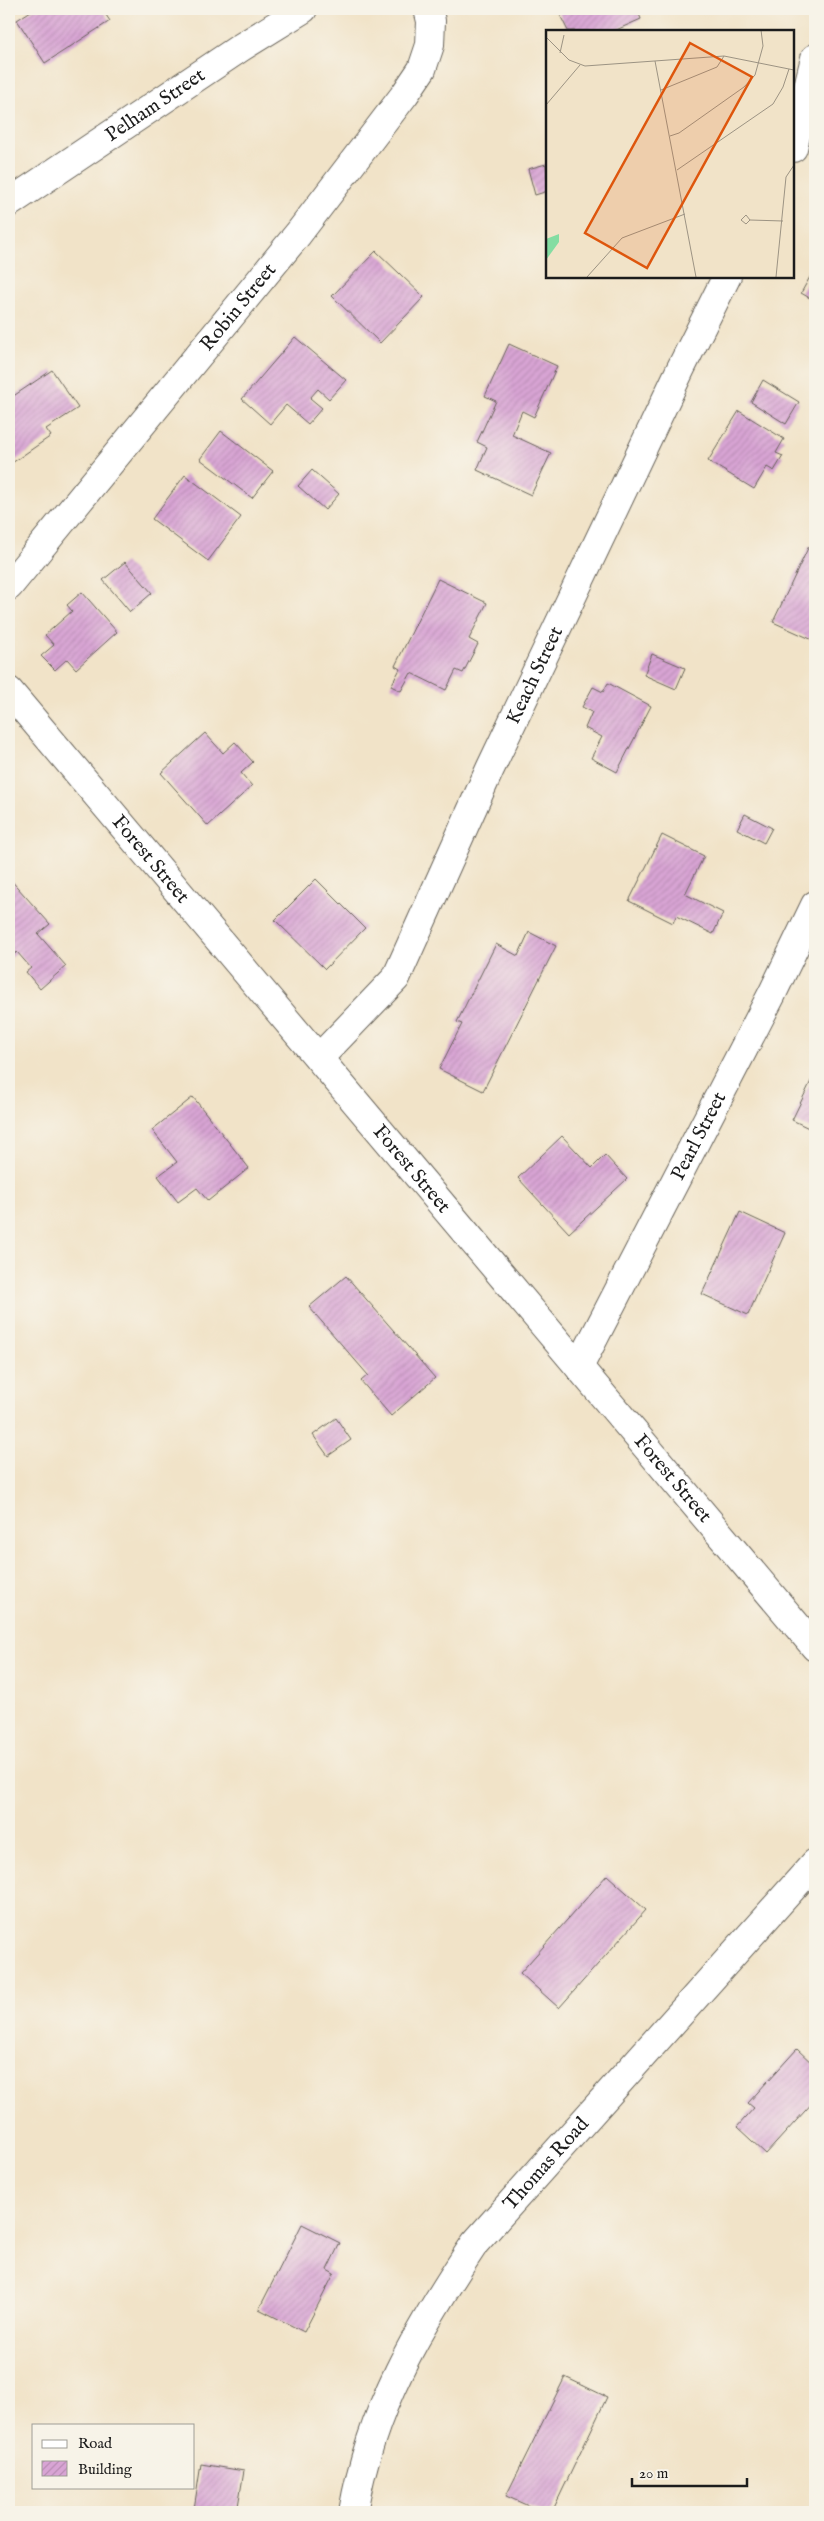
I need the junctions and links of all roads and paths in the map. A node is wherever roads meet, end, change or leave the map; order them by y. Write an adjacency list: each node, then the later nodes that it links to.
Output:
1 (303, 9): 5 (street, Pelham Street)
2 (428, 9): 7 (street, Robin Street)
3 (815, 58): 4 (street)
4 (794, 144)
5 (9, 203)
6 (726, 278): 10 (street, Keach Street)
7 (9, 586)
8 (9, 691): 10 (street, Forest Street)
9 (815, 905): 11 (street, Pearl Street)
10 (319, 1058): 11 (street, Forest Street)
11 (579, 1367): 12 (street, Forest Street)
12 (815, 1647)
13 (815, 1863): 14 (street, Thomas Road)
14 (353, 2512)

